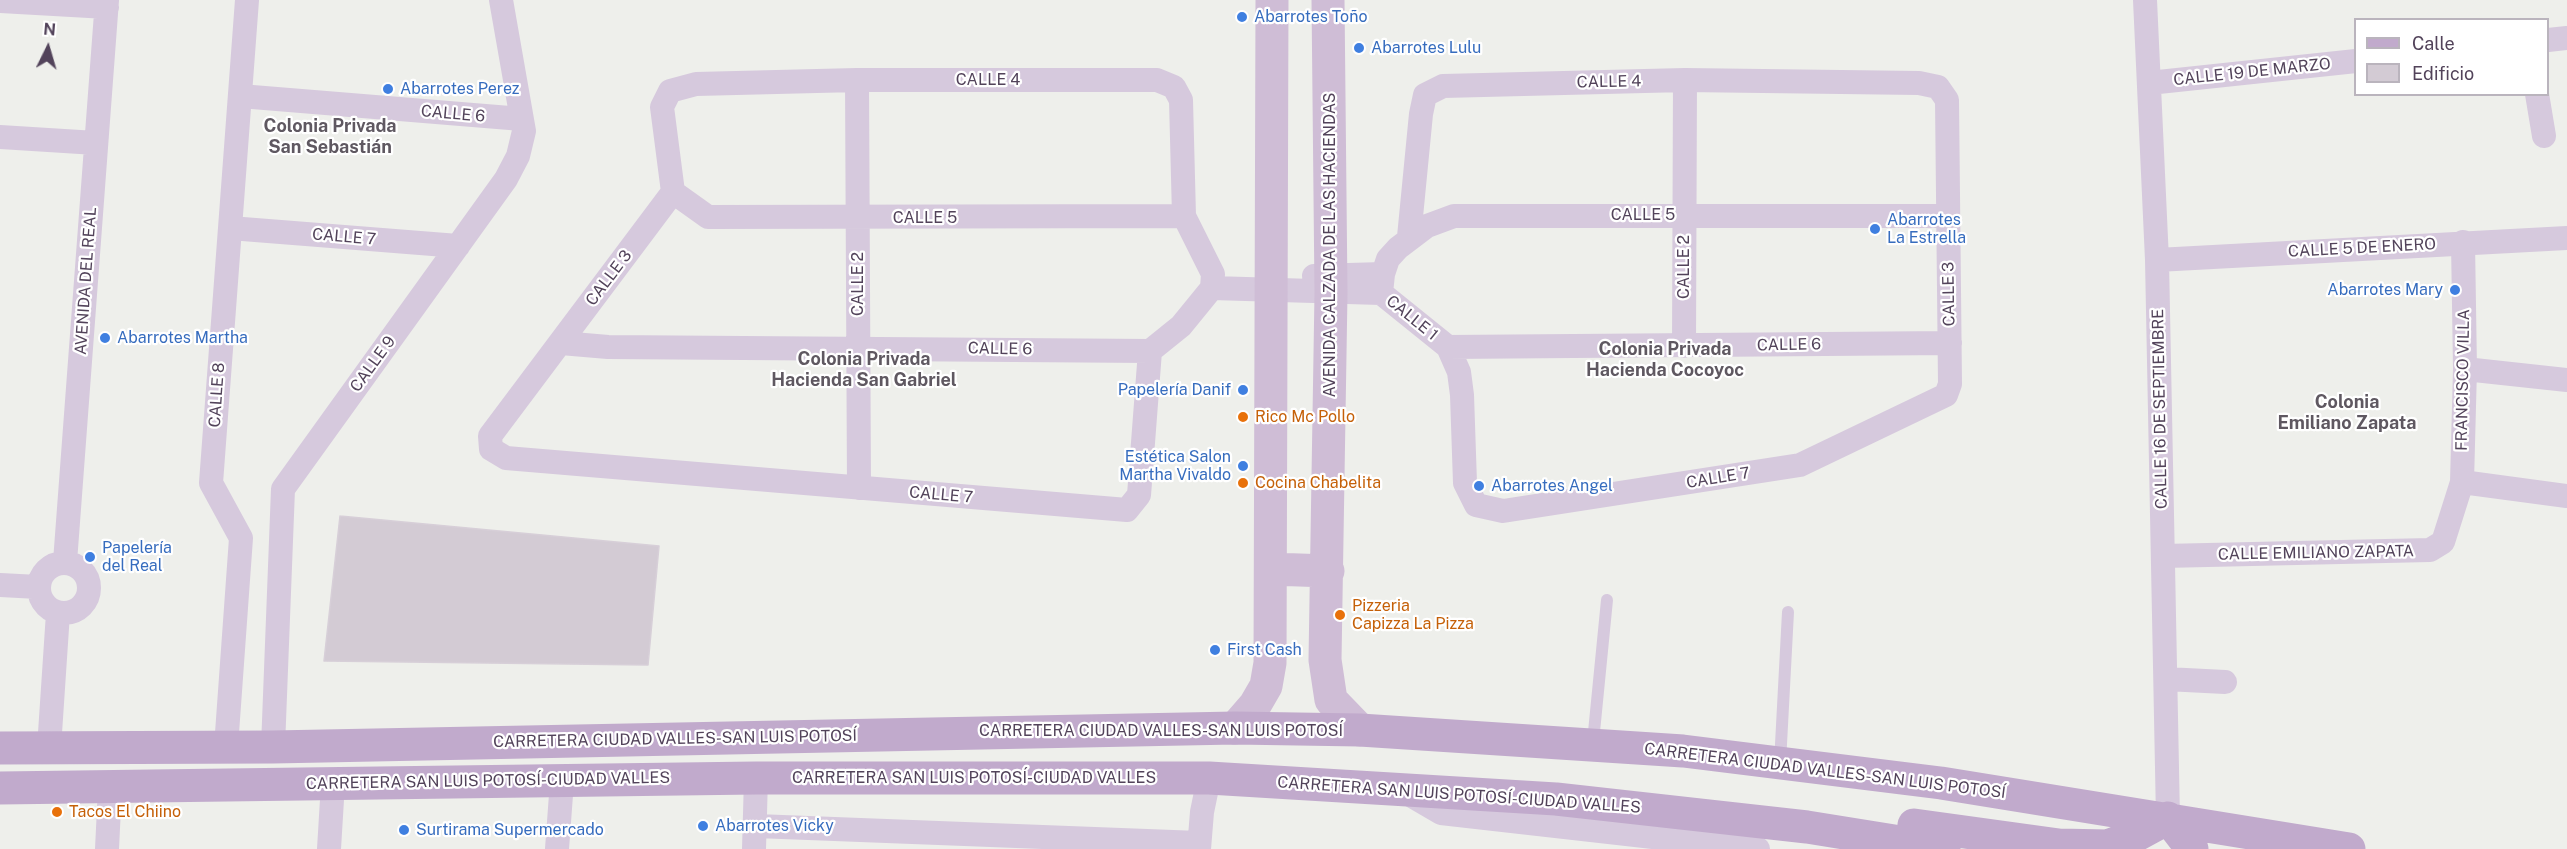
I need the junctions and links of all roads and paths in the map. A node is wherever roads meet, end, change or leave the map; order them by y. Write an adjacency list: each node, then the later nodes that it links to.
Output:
1 (247, 0): 15 (street, CALLE 8)
2 (501, 0): 17 (street, CALLE 9)
3 (1272, 0): 33 (street)
4 (1328, 0): 35 (street, AVENIDA CALZADA DE LAS HACIENDAS)
5 (2145, 0): 13 (street, CALLE 16 DE SEPTIEMBRE)
6 (0, 1): 7 (street)
7 (107, 3): 20 (street, AVENIDA DEL REAL)
8 (2567, 38): 9 (street)
9 (2549, 40)
10 (2354, 61): 13 (street, CALLE 19 DE MARZO)
11 (857, 80): 21 (street, CALLE 4); 23 (street, CALLE 4); 25 (street, CALLE 2)
12 (1685, 80): 14 (street, CALLE 4); 22 (street, CALLE 2); 27 (street, CALLE 4)
13 (2149, 83): 31 (street, CALLE 16 DE SEPTIEMBRE)
14 (1938, 87): 24 (street, CALLE 3)
15 (240, 96): 17 (street, CALLE 6); 26 (street, CALLE 8)
16 (2537, 96): 18 (street)
17 (522, 119): 30 (street, CALLE 9)
18 (2544, 136)
19 (0, 137): 20 (street)
20 (96, 143): 53 (street, AVENIDA DEL REAL)
21 (673, 192): 25 (street, CALLE 5); 36 (street, CALLE 3)
22 (1684, 215): 24 (street, CALLE 5); 27 (street, CALLE 5); 38 (street, CALLE 2)
23 (1184, 216): 25 (street, CALLE 5); 32 (street)
24 (1947, 216): 37 (street, CALLE 3)
25 (857, 218): 39 (street, CALLE 2)
26 (230, 228): 30 (street, CALLE 7); 50 (street, CALLE 8)
27 (1409, 237): 34 (street, CALLE 5)
28 (2567, 237): 29 (street, CALLE 5 DE ENERO)
29 (2463, 242): 31 (street, CALLE 5 DE ENERO); 42 (street, FRANCISCO VILLA)
30 (458, 246): 51 (street, CALLE 9)
31 (2157, 260): 52 (street, CALLE 16 DE SEPTIEMBRE)
32 (1213, 281): 33 (street, CALLE 1); 41 (street)
33 (1270, 283): 35 (street, CALLE 1); 54 (street)
34 (1382, 283): 35 (street, CALLE 1); 40 (street, CALLE 1)
35 (1331, 284): 55 (street, AVENIDA CALZADA DE LAS HACIENDAS)
36 (561, 343): 39 (street, CALLE 6); 45 (street, CALLE 3)
37 (1950, 344): 38 (street, CALLE 6); 44 (street, CALLE 3)
38 (1684, 346): 40 (street, CALLE 6)
39 (858, 348): 41 (street, CALLE 6); 47 (street, CALLE 2)
40 (1448, 348): 49 (street, CALLE 1)
41 (1150, 351): 47 (street, CALLE 7)
42 (2465, 369): 43 (street); 46 (street, FRANCISCO VILLA)
43 (2567, 381)
44 (1946, 395): 49 (street, CALLE 7)
45 (491, 449): 47 (street, CALLE 7)
46 (2462, 482): 48 (street); 52 (street, CALLE EMILIANO ZAPATA)
47 (859, 488)
48 (2567, 496)
49 (1476, 504)
50 (241, 538): 51 (street); 67 (street)
51 (280, 541): 68 (street, CALLE 9)
52 (2163, 556): 61 (street, CALLE 16 DE SEPTIEMBRE)
53 (65, 562): 57 (street); 60 (street)
54 (1271, 570): 55 (street); 63 (street)
55 (1328, 571): 64 (street, AVENIDA CALZADA DE LAS HACIENDAS)
56 (0, 585): 57 (street)
57 (38, 587): 60 (street)
58 (1606, 600): 66 (lane)
59 (1788, 612): 69 (lane)
60 (58, 613): 65 (street)
61 (2166, 679): 62 (street); 77 (street, CALLE 16 DE SEPTIEMBRE)
62 (2225, 682)
63 (1235, 728): 64 (main road, CARRETERA CIUDAD VALLES-SAN LUIS POTOSÍ); 68 (main road, CARRETERA CIUDAD VALLES-SAN LUIS POTOSÍ)
64 (1360, 730): 66 (main road, CARRETERA CIUDAD VALLES-SAN LUIS POTOSÍ)
65 (18, 745): 67 (main road, CARRETERA CIUDAD VALLES-SAN LUIS POTOSÍ)
66 (1593, 746): 69 (main road, CARRETERA CIUDAD VALLES-SAN LUIS POTOSÍ)
67 (226, 747): 68 (main road, CARRETERA CIUDAD VALLES-SAN LUIS POTOSÍ)
68 (273, 747)
69 (1780, 763): 77 (main road, CARRETERA CIUDAD VALLES-SAN LUIS POTOSÍ)
70 (756, 778): 71 (main road, CARRETERA SAN LUIS POTOSÍ-CIUDAD VALLES); 72 (main road, CARRETERA SAN LUIS POTOSÍ-CIUDAD VALLES); 79 (street)
71 (1209, 778): 75 (main road, CARRETERA SAN LUIS POTOSÍ-CIUDAD VALLES); 83 (street)
72 (562, 781): 73 (main road, CARRETERA SAN LUIS POTOSÍ-CIUDAD VALLES); 86 (street)
73 (333, 783): 74 (main road, CARRETERA SAN LUIS POTOSÍ-CIUDAD VALLES); 85 (street)
74 (110, 786): 76 (main road, CARRETERA SAN LUIS POTOSÍ-CIUDAD VALLES); 84 (street)
75 (1400, 789): 78 (main road, CARRETERA SAN LUIS POTOSÍ-CIUDAD VALLES); 81 (street)
76 (8, 793)
77 (2168, 818): 78 (main road); 89 (main road); 90 (main road, CARRETERA CIUDAD VALLES-SAN LUIS POTOSÍ)
78 (1807, 827): 88 (main road, CARRETERA SAN LUIS POTOSÍ-CIUDAD VALLES)
79 (755, 838): 80 (street)
80 (886, 840): 83 (street)
81 (1607, 840): 82 (street)
82 (1635, 842): 87 (street)
83 (1199, 846)
84 (107, 849)
85 (329, 849)
86 (557, 849)
87 (1758, 849)
88 (1940, 849)
89 (2192, 849)
90 (2349, 849)

